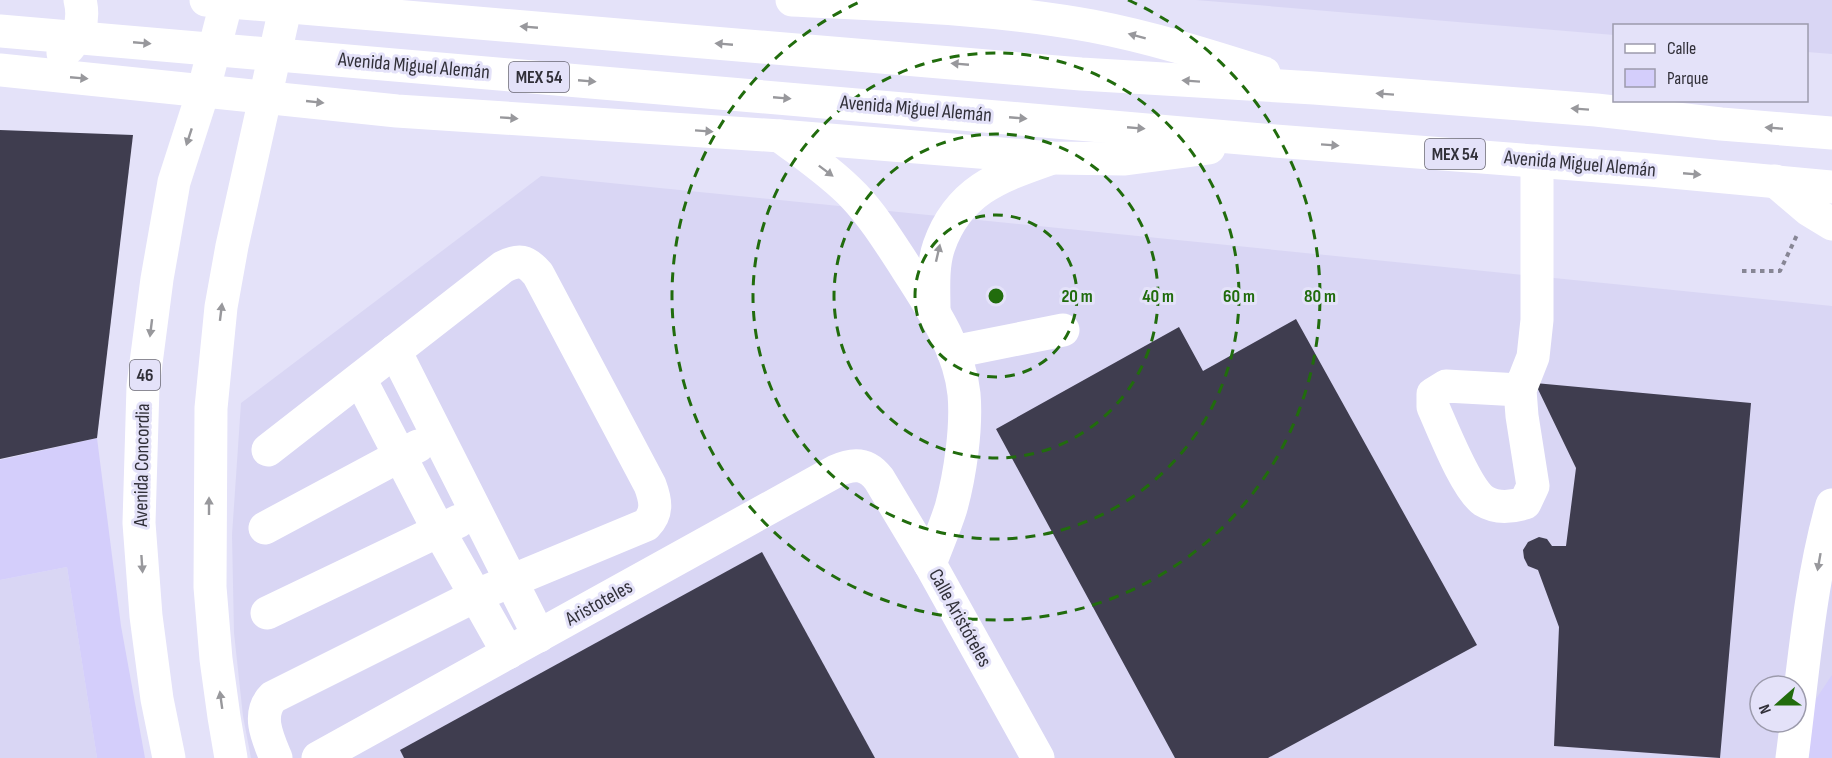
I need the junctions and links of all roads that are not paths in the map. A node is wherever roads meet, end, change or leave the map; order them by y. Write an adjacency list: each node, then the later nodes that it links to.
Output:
1 (80, 0): 8 (main road)
2 (206, 0): 9 (main road, one-way to 2)
3 (227, 0): 10 (main road, Avenida Concordia / 46)
4 (287, 0): 11 (main road)
5 (391, 0): 12 (main road)
6 (792, 0): 9 (main road, one-way to 6)
7 (0, 31): 15 (main road, Avenida Miguel Alemán / MEX 54, one-way to 15)
8 (7, 71): 10 (main road, one-way to 10)
9 (1314, 88): 13 (main road, one-way to 9)
10 (203, 92): 11 (main road); 43 (main road, Avenida Concordia / 46, one-way to 43)
11 (265, 97): 12 (main road, one-way to 12); 44 (main road, one-way to 11)
12 (397, 111): 14 (main road, one-way to 14)
13 (1832, 133)
14 (780, 136): 16 (main road); 21 (main road, one-way to 21)
15 (1275, 141): 16 (main road); 17 (main road, Avenida Miguel Alemán / MEX 54, one-way to 17)
16 (1052, 158): 21 (main road, one-way to 16)
17 (1537, 161): 18 (main road, Avenida Miguel Alemán / MEX 54, one-way to 18); 26 (main road)
18 (1775, 182): 19 (main road, Avenida Miguel Alemán / MEX 54); 20 (main road)
19 (1832, 187)
20 (1820, 217)
21 (934, 311): 24 (main road)
22 (1063, 330): 24 (main road)
23 (395, 351): 25 (main road); 27 (main road); 36 (main road)
24 (953, 352): 35 (main road)
25 (360, 379): 28 (main road); 29 (main road)
26 (1521, 390)
27 (438, 435): 29 (main road); 32 (main road)
28 (268, 450)
29 (400, 455): 33 (main road); 34 (main road)
30 (879, 479): 35 (main road, Calle Aristóteles); 40 (main road, Aristoteles)
31 (1832, 505): 39 (main road, one-way to 39)
32 (477, 513): 34 (main road); 36 (main road)
33 (264, 528)
34 (439, 531): 37 (main road); 38 (main road)
35 (930, 564): 47 (main road, Calle Aristóteles)
36 (512, 581): 37 (main road); 40 (main road)
37 (475, 596): 41 (main road); 45 (main road)
38 (267, 613)
39 (1821, 628): 48 (main road)
40 (539, 636): 41 (main road, Aristoteles)
41 (508, 653): 42 (main road, Aristoteles)
42 (371, 744): 46 (main road, Aristoteles)
43 (170, 758)
44 (231, 758)
45 (276, 758)
46 (318, 758)
47 (1038, 758)
48 (1792, 758)

